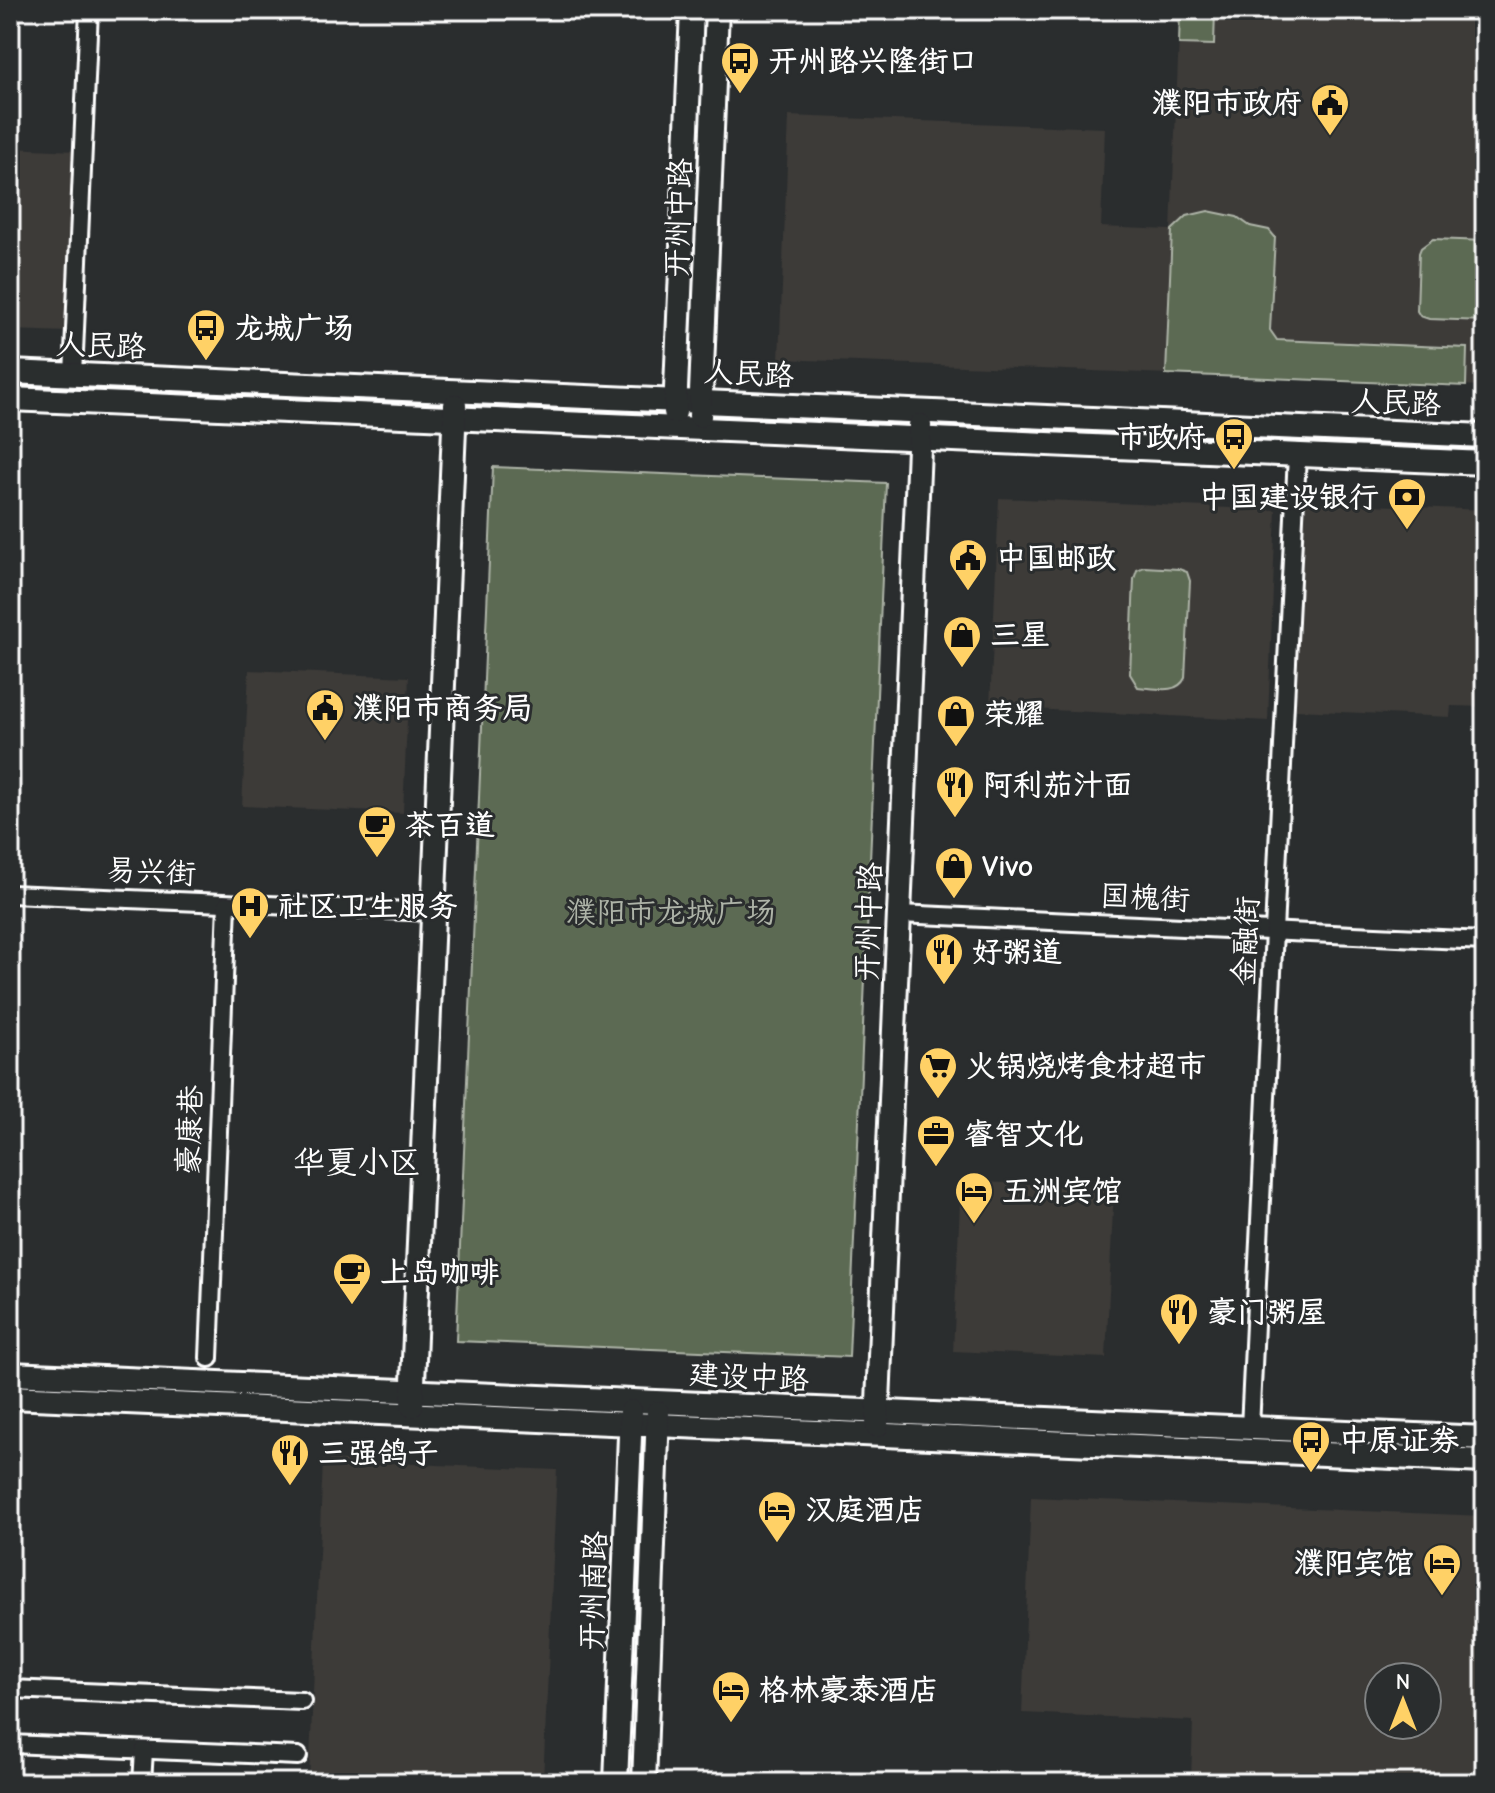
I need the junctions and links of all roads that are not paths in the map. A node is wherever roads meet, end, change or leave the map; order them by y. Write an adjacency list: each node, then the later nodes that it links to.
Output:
1 (89, 10): 5 (street)
2 (692, 10): 8 (street, 开州中路)
3 (717, 10): 9 (street, 开州中路)
4 (10, 372): 5 (street, 人民路)
5 (73, 375): 6 (street, 人民路)
6 (455, 392): 8 (street, 人民路); 11 (street)
7 (10, 399): 11 (street, 人民路)
8 (676, 401): 9 (street, 人民路); 12 (street, 开州中路)
9 (701, 402): 10 (street, 人民路); 13 (street, 开州中路)
10 (920, 412): 14 (street, 人民路); 15 (street, 开州中路)
11 (454, 419): 12 (street, 人民路); 20 (street)
12 (675, 428): 13 (street, 人民路)
13 (700, 429): 15 (street, 人民路)
14 (1485, 436)
15 (919, 439): 16 (street, 人民路); 21 (street, 开州中路)
16 (1297, 455): 17 (street, 人民路); 22 (street, 金融街)
17 (1485, 463)
18 (10, 894): 19 (street, 易兴街)
19 (227, 904): 20 (street, 易兴街); 24 (street, 豪康巷)
20 (433, 912): 27 (street)
21 (899, 914): 22 (street, 国槐街); 30 (street, 开州中路)
22 (1274, 932): 23 (street, 国槐街); 31 (street, 金融街)
23 (1485, 941)
24 (209, 1358)
25 (10, 1374): 27 (street, 建设中路)
26 (10, 1397): 27 (street, 建设中路)
27 (412, 1403): 28 (street, 建设中路)
28 (630, 1413): 29 (street, 建设中路); 40 (street, 开州南路)
29 (658, 1414): 30 (street, 建设中路); 41 (street, 开州南路)
30 (878, 1424): 31 (street, 建设中路); 33 (street, 建设中路)
31 (1250, 1428): 32 (street, 建设中路)
32 (1485, 1438)
33 (1485, 1461)
34 (10, 1689): 35 (street)
35 (302, 1701)
36 (10, 1744): 37 (street)
37 (144, 1750): 38 (street); 39 (street)
38 (298, 1756)
39 (142, 1783)
40 (616, 1783)
41 (644, 1783)

